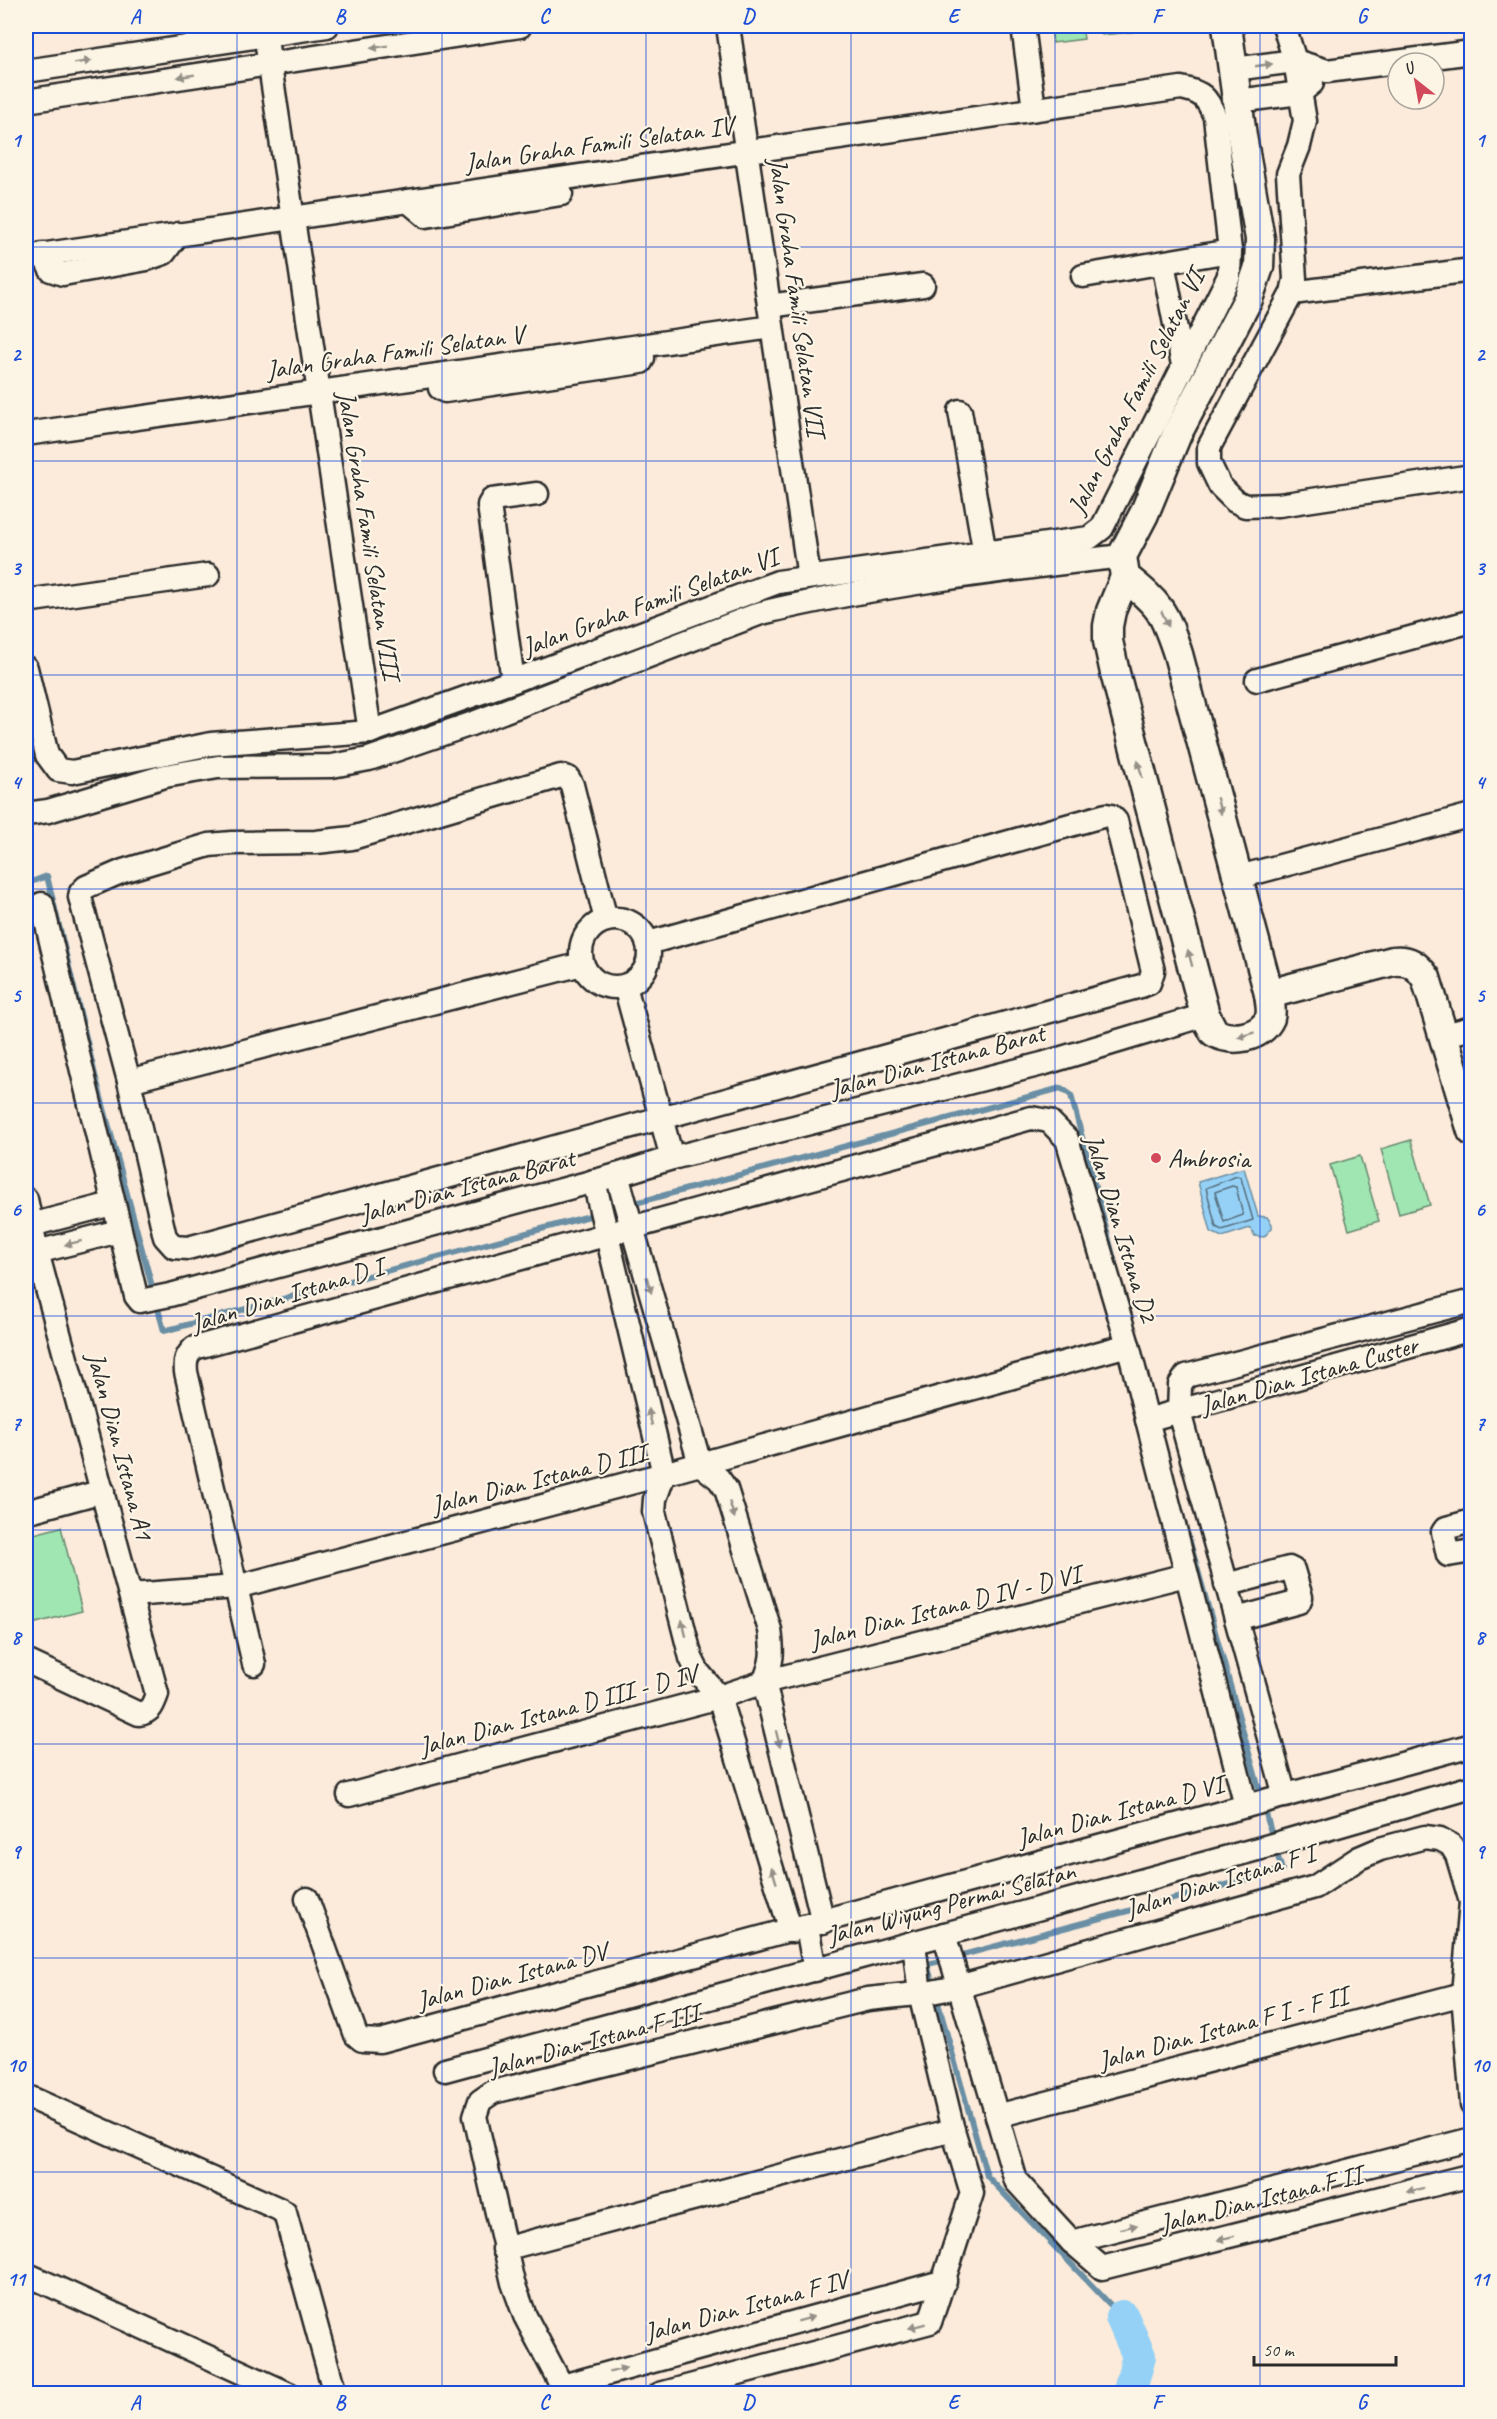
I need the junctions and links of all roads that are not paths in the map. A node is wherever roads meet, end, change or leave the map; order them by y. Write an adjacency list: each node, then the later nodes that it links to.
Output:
1 (327, 26): 7 (street)
2 (520, 26): 10 (street, one-way to 10)
3 (728, 26): 19 (street, Jalan Graha Famili Selatan VII)
4 (1023, 26): 18 (street)
5 (1227, 26): 11 (street)
6 (1284, 26): 9 (street)
7 (265, 30): 10 (street, Jalan Graha Famili Selatan VIII); 12 (street, one-way to 7)
8 (1472, 52): 13 (street)
9 (1295, 61): 11 (street, one-way to 9); 13 (street); 15 (street)
10 (270, 64): 16 (street, one-way to 16); 20 (street, Jalan Graha Famili Selatan VIII)
11 (1234, 69): 17 (street)
12 (26, 71)
13 (1327, 71): 15 (street)
14 (1181, 88): 18 (street, Jalan Graha Famili Selatan IV); 21 (street, Jalan Graha Famili Selatan VI)
15 (1300, 93): 17 (street); 27 (street)
16 (26, 101)
17 (1238, 101): 36 (street)
18 (1034, 109): 19 (street, Jalan Graha Famili Selatan IV)
19 (746, 151): 20 (street, Jalan Graha Famili Selatan IV); 28 (street, Jalan Graha Famili Selatan VII)
20 (293, 218): 22 (street, Jalan Graha Famili Selatan IV); 30 (street, Jalan Graha Famili Selatan VIII)
21 (1230, 251): 23 (street); 29 (street, Jalan Graha Famili Selatan VI)
22 (34, 255)
23 (1163, 263): 25 (street); 29 (street)
24 (1472, 270): 27 (street)
25 (1083, 276)
26 (923, 285): 28 (street, Jalan Graha Famili Selatan V)
27 (1292, 293): 33 (street)
28 (771, 316): 30 (street, Jalan Graha Famili Selatan V); 38 (street, Jalan Graha Famili Selatan VII)
29 (1183, 365): 35 (street, Jalan Graha Famili Selatan VI)
30 (319, 392): 32 (street, Jalan Graha Famili Selatan V); 44 (street, Jalan Graha Famili Selatan VIII)
31 (960, 411): 35 (street)
32 (26, 434)
33 (1472, 476)
34 (537, 494): 43 (street)
35 (985, 554): 38 (street, Jalan Graha Famili Selatan VI)
36 (1124, 566): 45 (street); 47 (street, one-way to 47); 54 (street, one-way to 36)
37 (208, 575): 39 (street)
38 (809, 577): 43 (street, Jalan Graha Famili Selatan VI)
39 (26, 601)
40 (1472, 621): 42 (street)
41 (26, 668): 44 (street, Jalan Graha Famili Selatan VI)
42 (1257, 680)
43 (513, 681): 44 (street, Jalan Graha Famili Selatan VI)
44 (370, 732)
45 (26, 814)
46 (1472, 815): 47 (street)
47 (1239, 877): 53 (street)
48 (42, 904): 64 (street, Jalan Dian Istana Barat)
49 (606, 920): 50 (street); 51 (street); 57 (street)
50 (648, 943): 52 (street); 58 (street)
51 (582, 964): 52 (street); 57 (street)
52 (625, 986): 58 (street)
53 (1269, 994): 54 (street, one-way to 54); 56 (street)
54 (1205, 1015): 60 (street, Jalan Dian Istana Barat)
55 (1472, 1028): 56 (street)
56 (1445, 1035): 59 (street)
57 (129, 1081): 58 (street)
58 (661, 1118): 60 (street)
59 (1472, 1131)
60 (672, 1158): 61 (street, Jalan Dian Istana Barat)
61 (619, 1181): 62 (street, Jalan Dian Istana Barat); 65 (street)
62 (596, 1187): 67 (street); 68 (street, Jalan Dian Istana Barat)
63 (26, 1199): 66 (street, Jalan Dian Istana A1)
64 (112, 1204): 66 (street); 68 (street, Jalan Dian Istana Barat)
65 (632, 1224): 67 (street, Jalan Dian Istana D I); 72 (street, Jalan Dian Istana D2); 75 (street, one-way to 75)
66 (28, 1227): 69 (street, Jalan Dian Istana A1)
67 (606, 1230): 76 (street, one-way to 67); 83 (street, Jalan Dian Istana D I)
68 (120, 1231): 69 (street, one-way to 69)
69 (31, 1251): 77 (street, Jalan Dian Istana A1)
70 (1472, 1301): 73 (street)
71 (1472, 1329): 73 (street, Jalan Dian Istana Custer)
72 (1128, 1345): 74 (street, Jalan Dian Istana D VI); 75 (street, Jalan Dian Istana D2)
73 (1178, 1412): 74 (street, Jalan Dian Istana Custer); 82 (street)
74 (1150, 1419): 81 (street, Jalan Dian Istana D VI)
75 (700, 1464): 76 (street, Jalan Dian Istana D2); 88 (street, one-way to 88)
76 (664, 1474): 83 (street, Jalan Dian Istana D III); 89 (street, Jalan Dian Istana D III, one-way to 76)
77 (103, 1491): 78 (street); 84 (street, Jalan Dian Istana A1)
78 (26, 1512)
79 (1471, 1522): 80 (street)
80 (1472, 1551)
81 (1186, 1575): 88 (street, Jalan Dian Istana D IV - D VI); 93 (street, Jalan Dian Istana D VI)
82 (1226, 1585): 85 (street); 85 (street)
83 (236, 1587): 84 (street, Jalan Dian Istana D III); 87 (street, Jalan Dian Istana D I)
84 (131, 1596): 86 (street, Jalan Dian Istana A1)
85 (1236, 1619): 93 (street)
86 (26, 1661)
87 (254, 1664)
88 (764, 1682): 89 (street, Jalan Dian Istana D IV - D VI); 95 (street, one-way to 95)
89 (719, 1697): 92 (street, Jalan Dian Istana D III - D IV); 95 (street, Jalan Dian Istana D III - D IV, one-way to 89)
90 (1472, 1745): 93 (street)
91 (1472, 1787): 96 (street, Jalan Wiyung Permai Selatan)
92 (349, 1795)
93 (1266, 1801): 95 (street, Jalan Dian Istana D VI)
94 (307, 1899): 95 (street, Jalan Dian Istana DV)
95 (807, 1927): 98 (street)
96 (945, 1939): 97 (street, Jalan Wiyung Permai Selatan); 99 (street, Jalan Dian Istana F II)
97 (914, 1943): 98 (street, Jalan Wiyung Permai Selatan); 100 (street)
98 (815, 1970): 102 (street, Jalan Wiyung Permai Selatan)
99 (955, 1983): 100 (street, Jalan Dian Istana F I); 101 (street, Jalan Dian Istana F I); 105 (street, Jalan Dian Istana F II)
100 (923, 1994): 106 (street); 110 (street, Jalan Dian Istana F III)
101 (1463, 1994): 104 (street); 105 (street, Jalan Dian Istana F I - F II)
102 (445, 2070)
103 (26, 2096): 115 (street)
104 (1472, 2105)
105 (997, 2116): 109 (street, Jalan Dian Istana F II)
106 (953, 2130): 110 (street); 112 (street)
107 (1472, 2139): 109 (street, Jalan Dian Istana F II, one-way to 107)
108 (1472, 2175): 109 (street, Jalan Dian Istana F II, one-way to 109)
109 (1072, 2242)
110 (504, 2249): 113 (street, Jalan Dian Istana F III)
111 (26, 2274): 114 (street)
112 (945, 2281): 113 (street, Jalan Dian Istana F IV, one-way to 112); 116 (street, one-way to 116)
113 (564, 2390)
114 (289, 2394)
115 (335, 2394)
116 (660, 2394)

